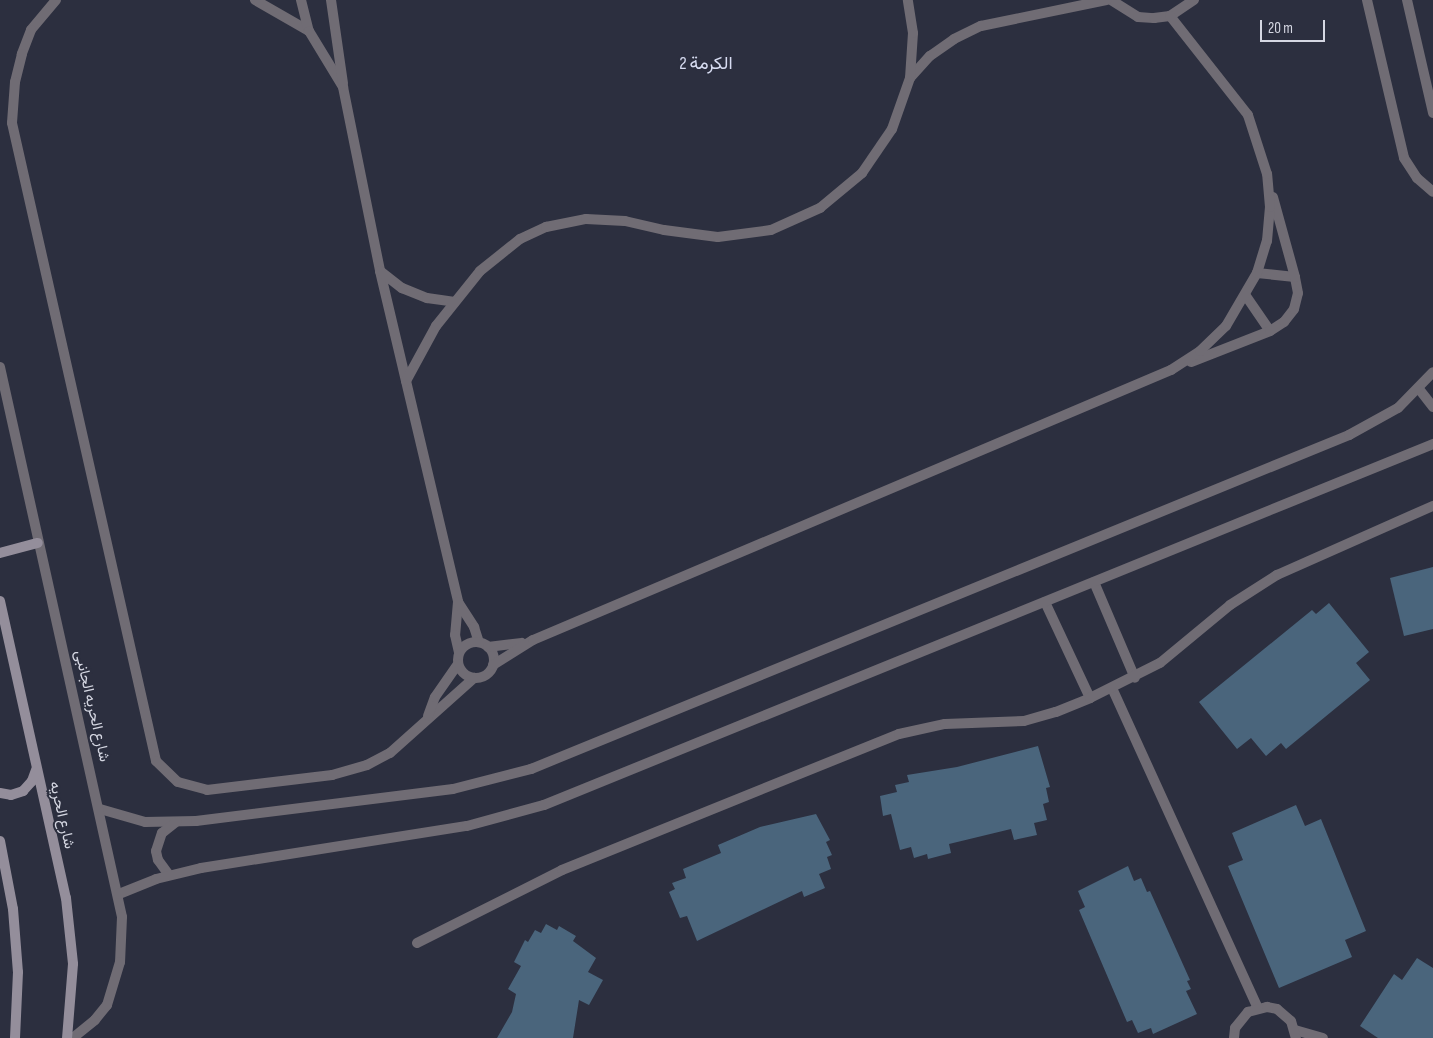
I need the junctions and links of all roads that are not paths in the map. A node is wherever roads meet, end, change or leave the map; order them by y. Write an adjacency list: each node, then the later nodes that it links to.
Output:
1 (56, 0): 47 (street)
2 (255, 0): 12 (street)
3 (301, 0): 12 (street)
4 (331, 0): 14 (street)
5 (908, 0): 13 (street)
6 (1106, 0): 13 (street)
7 (1111, 0): 11 (street)
8 (1194, 0): 11 (street)
9 (1367, 0): 17 (street)
10 (1407, 0): 15 (street)
11 (1170, 16): 16 (street)
12 (309, 31): 14 (street)
13 (910, 78): 22 (street)
14 (343, 87): 18 (street)
15 (1433, 113)
16 (1267, 174): 19 (street); 20 (street)
17 (1433, 192)
18 (380, 271): 22 (street); 27 (street)
19 (1257, 273): 20 (street); 21 (street)
20 (1295, 277): 23 (street)
21 (1246, 296): 23 (street); 25 (street)
22 (455, 302): 27 (street)
23 (1270, 331): 25 (street)
24 (0, 367): 32 (street, شارع الحريه الجانبى)
25 (1171, 370): 38 (street)
26 (1433, 372): 28 (street)
27 (406, 380): 36 (street)
28 (1419, 390): 29 (street); 51 (street)
29 (1433, 407)
30 (1433, 444): 34 (street)
31 (1433, 506): 44 (street)
32 (38, 543): 33 (main road); 50 (street, شارع الحريه الجانبى)
33 (0, 553)
34 (1094, 582): 37 (street); 44 (street)
35 (0, 601): 48 (main road, شارع الحريه)
36 (458, 602): 39 (street); 40 (street)
37 (1045, 602): 46 (street); 53 (street)
38 (532, 640): 39 (street); 42 (street)
39 (484, 644): 40 (street); 42 (street)
40 (459, 652): 41 (street)
41 (458, 664): 43 (street); 47 (street)
42 (493, 665): 43 (street)
43 (474, 678): 47 (street)
44 (1135, 678): 45 (street)
45 (1112, 688): 46 (street); 56 (street)
46 (1090, 698): 55 (street)
47 (428, 716)
48 (37, 769): 49 (main road); 59 (main road, شارع الحريه)
49 (0, 793)
50 (100, 809): 51 (street); 54 (street, شارع الحريه الجانبى)
51 (176, 822): 53 (street)
52 (0, 841): 58 (main road)
53 (169, 875): 54 (street)
54 (119, 894): 60 (street, شارع الحريه الجانبى)
55 (417, 943)
56 (1258, 1008): 57 (street); 61 (street)
57 (1295, 1034): 62 (street)
58 (15, 1038)
59 (68, 1038)
60 (73, 1038)
61 (1234, 1038)
62 (1323, 1038)

